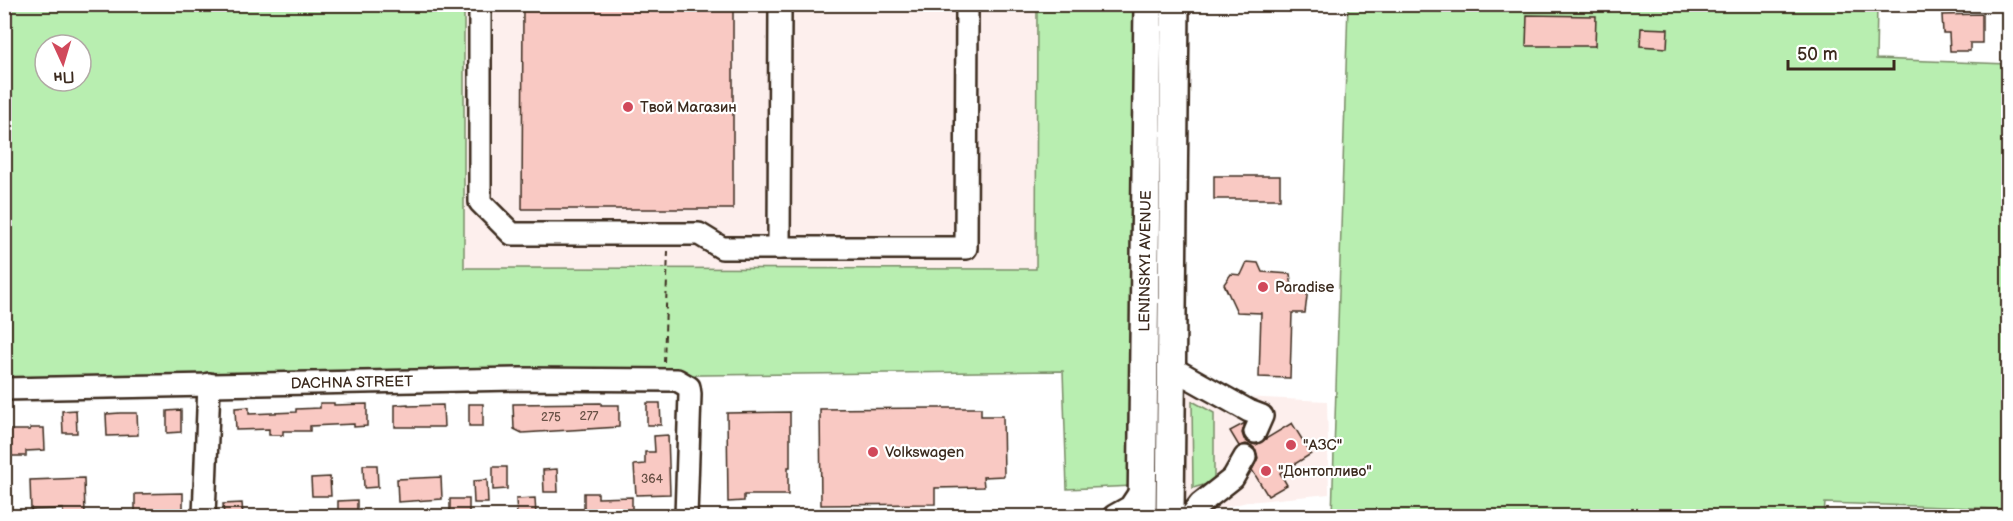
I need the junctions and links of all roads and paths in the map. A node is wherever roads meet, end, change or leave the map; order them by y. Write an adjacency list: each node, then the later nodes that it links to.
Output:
1 (480, 4): 6 (street)
2 (780, 4): 7 (street)
3 (967, 4): 7 (street)
4 (1148, 4): 14 (main road, LENINSKYI AVENUE)
5 (1175, 4): 8 (main road, LENINSKYI AVENUE)
6 (668, 234): 7 (street); 9 (path)
7 (779, 248)
8 (1172, 368): 12 (street); 19 (main road, LENINSKYI AVENUE)
9 (663, 380): 10 (street, DACHNA STREET); 16 (street, DACHNA STREET)
10 (209, 384): 11 (street, DACHNA STREET); 15 (street)
11 (4, 389)
12 (1255, 432)
13 (1245, 457): 20 (street)
14 (1142, 489): 17 (street); 18 (main road, LENINSKYI AVENUE)
15 (204, 516)
16 (686, 516)
17 (1114, 516)
18 (1142, 516)
19 (1170, 516)
20 (1191, 516)

